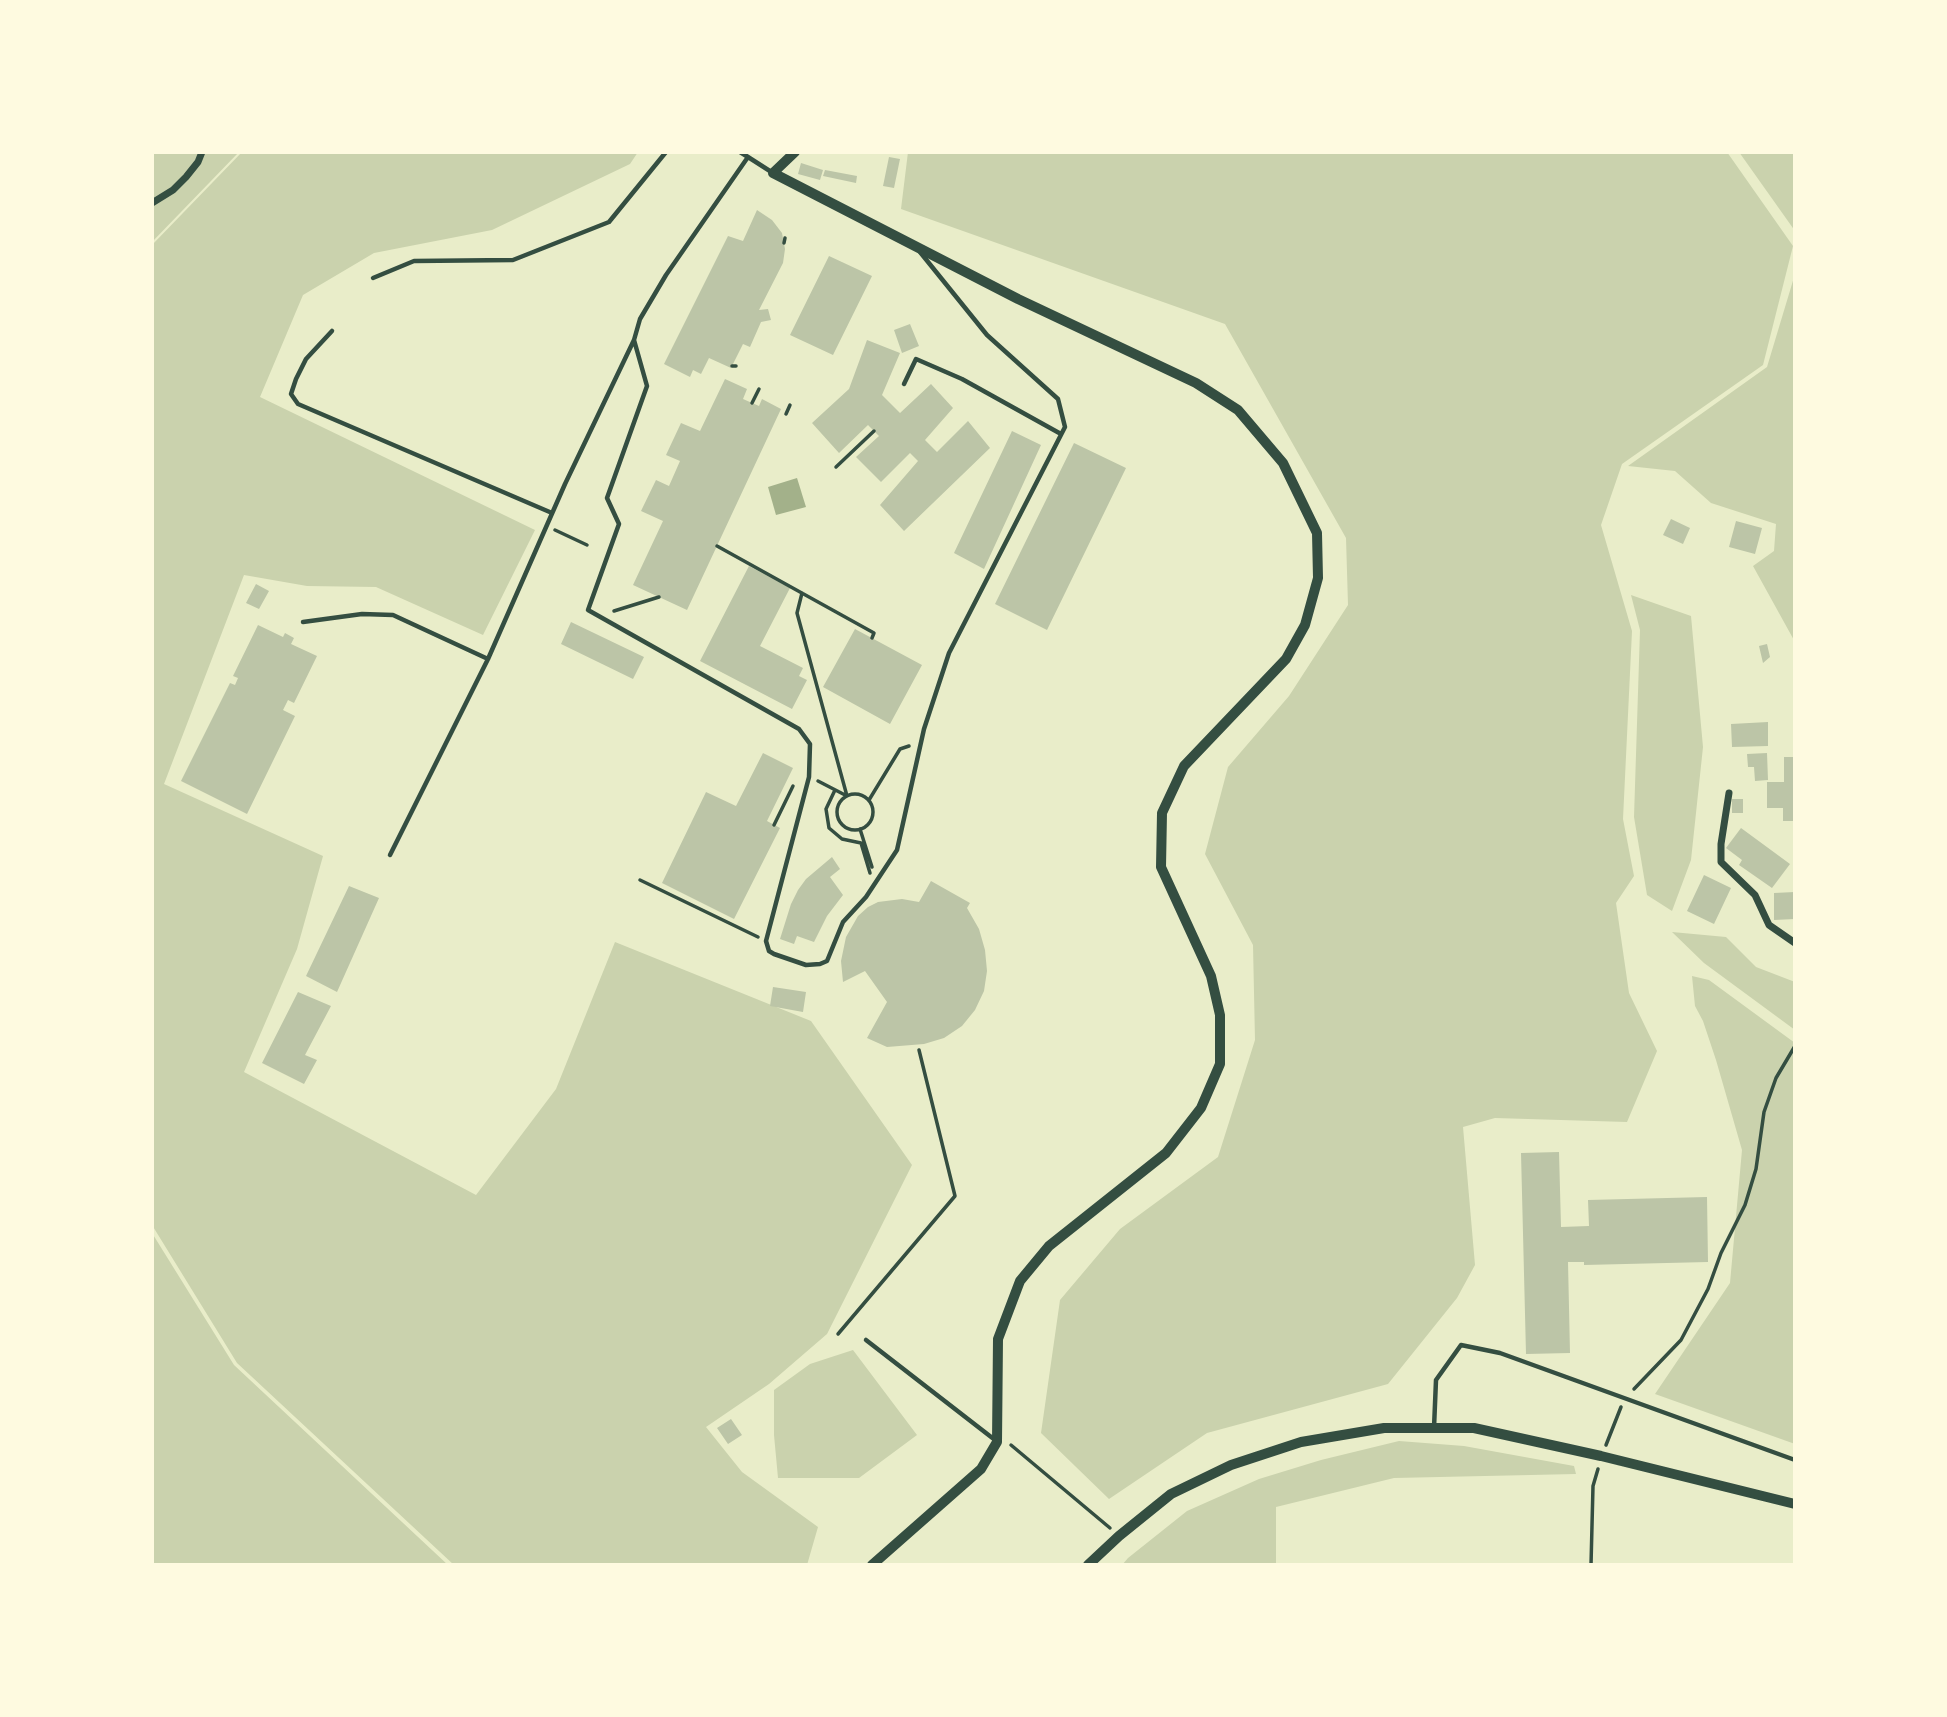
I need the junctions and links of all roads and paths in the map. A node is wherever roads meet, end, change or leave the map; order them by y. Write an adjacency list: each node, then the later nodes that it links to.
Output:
1 (202, 152): 7 (street)
2 (666, 152): 9 (lane)
3 (740, 152): 5 (lane)
4 (795, 152): 6 (street)
5 (748, 157): 6 (lane); 11 (lane)
6 (773, 173): 8 (street)
7 (152, 203)
8 (915, 246): 18 (lane); 49 (street)
9 (373, 278)
10 (332, 331): 20 (lane)
11 (634, 340): 20 (lane); 26 (lane)
12 (904, 384): 18 (lane)
13 (759, 389): 14 (path)
14 (752, 403)
15 (790, 405): 16 (path)
16 (786, 414)
17 (874, 431): 19 (path)
18 (1061, 434): 30 (lane)
19 (836, 467)
20 (552, 513): 21 (lane)
21 (547, 526): 22 (path); 29 (lane)
22 (587, 545)
23 (717, 546): 24 (path)
24 (802, 593): 28 (path); 35 (path)
25 (659, 597): 26 (path)
26 (598, 616): 32 (lane)
27 (303, 622): 29 (lane)
28 (872, 638)
29 (488, 659): 38 (lane)
30 (921, 742): 36 (path); 40 (lane)
31 (798, 777): 37 (path)
32 (809, 777): 33 (path); 41 (lane)
33 (835, 790): 35 (path); 40 (path)
34 (1729, 793): 42 (street)
35 (847, 796): 36 (path); 36 (path)
36 (869, 800)
37 (774, 825)
38 (390, 855)
39 (640, 880): 41 (path)
40 (873, 886): 41 (lane)
41 (766, 941)
42 (1795, 943)
43 (1795, 1046): 47 (path)
44 (919, 1050): 45 (path)
45 (838, 1334)
46 (866, 1340): 49 (lane)
47 (1624, 1400): 48 (lane); 50 (path); 51 (lane)
48 (1434, 1428): 50 (street); 53 (street)
49 (999, 1439): 53 (path); 54 (street)
50 (1601, 1456): 52 (street); 56 (path)
51 (1795, 1460)
52 (1795, 1504)
53 (1119, 1536): 55 (street)
54 (872, 1565)
55 (1088, 1565)
56 (1591, 1565)

